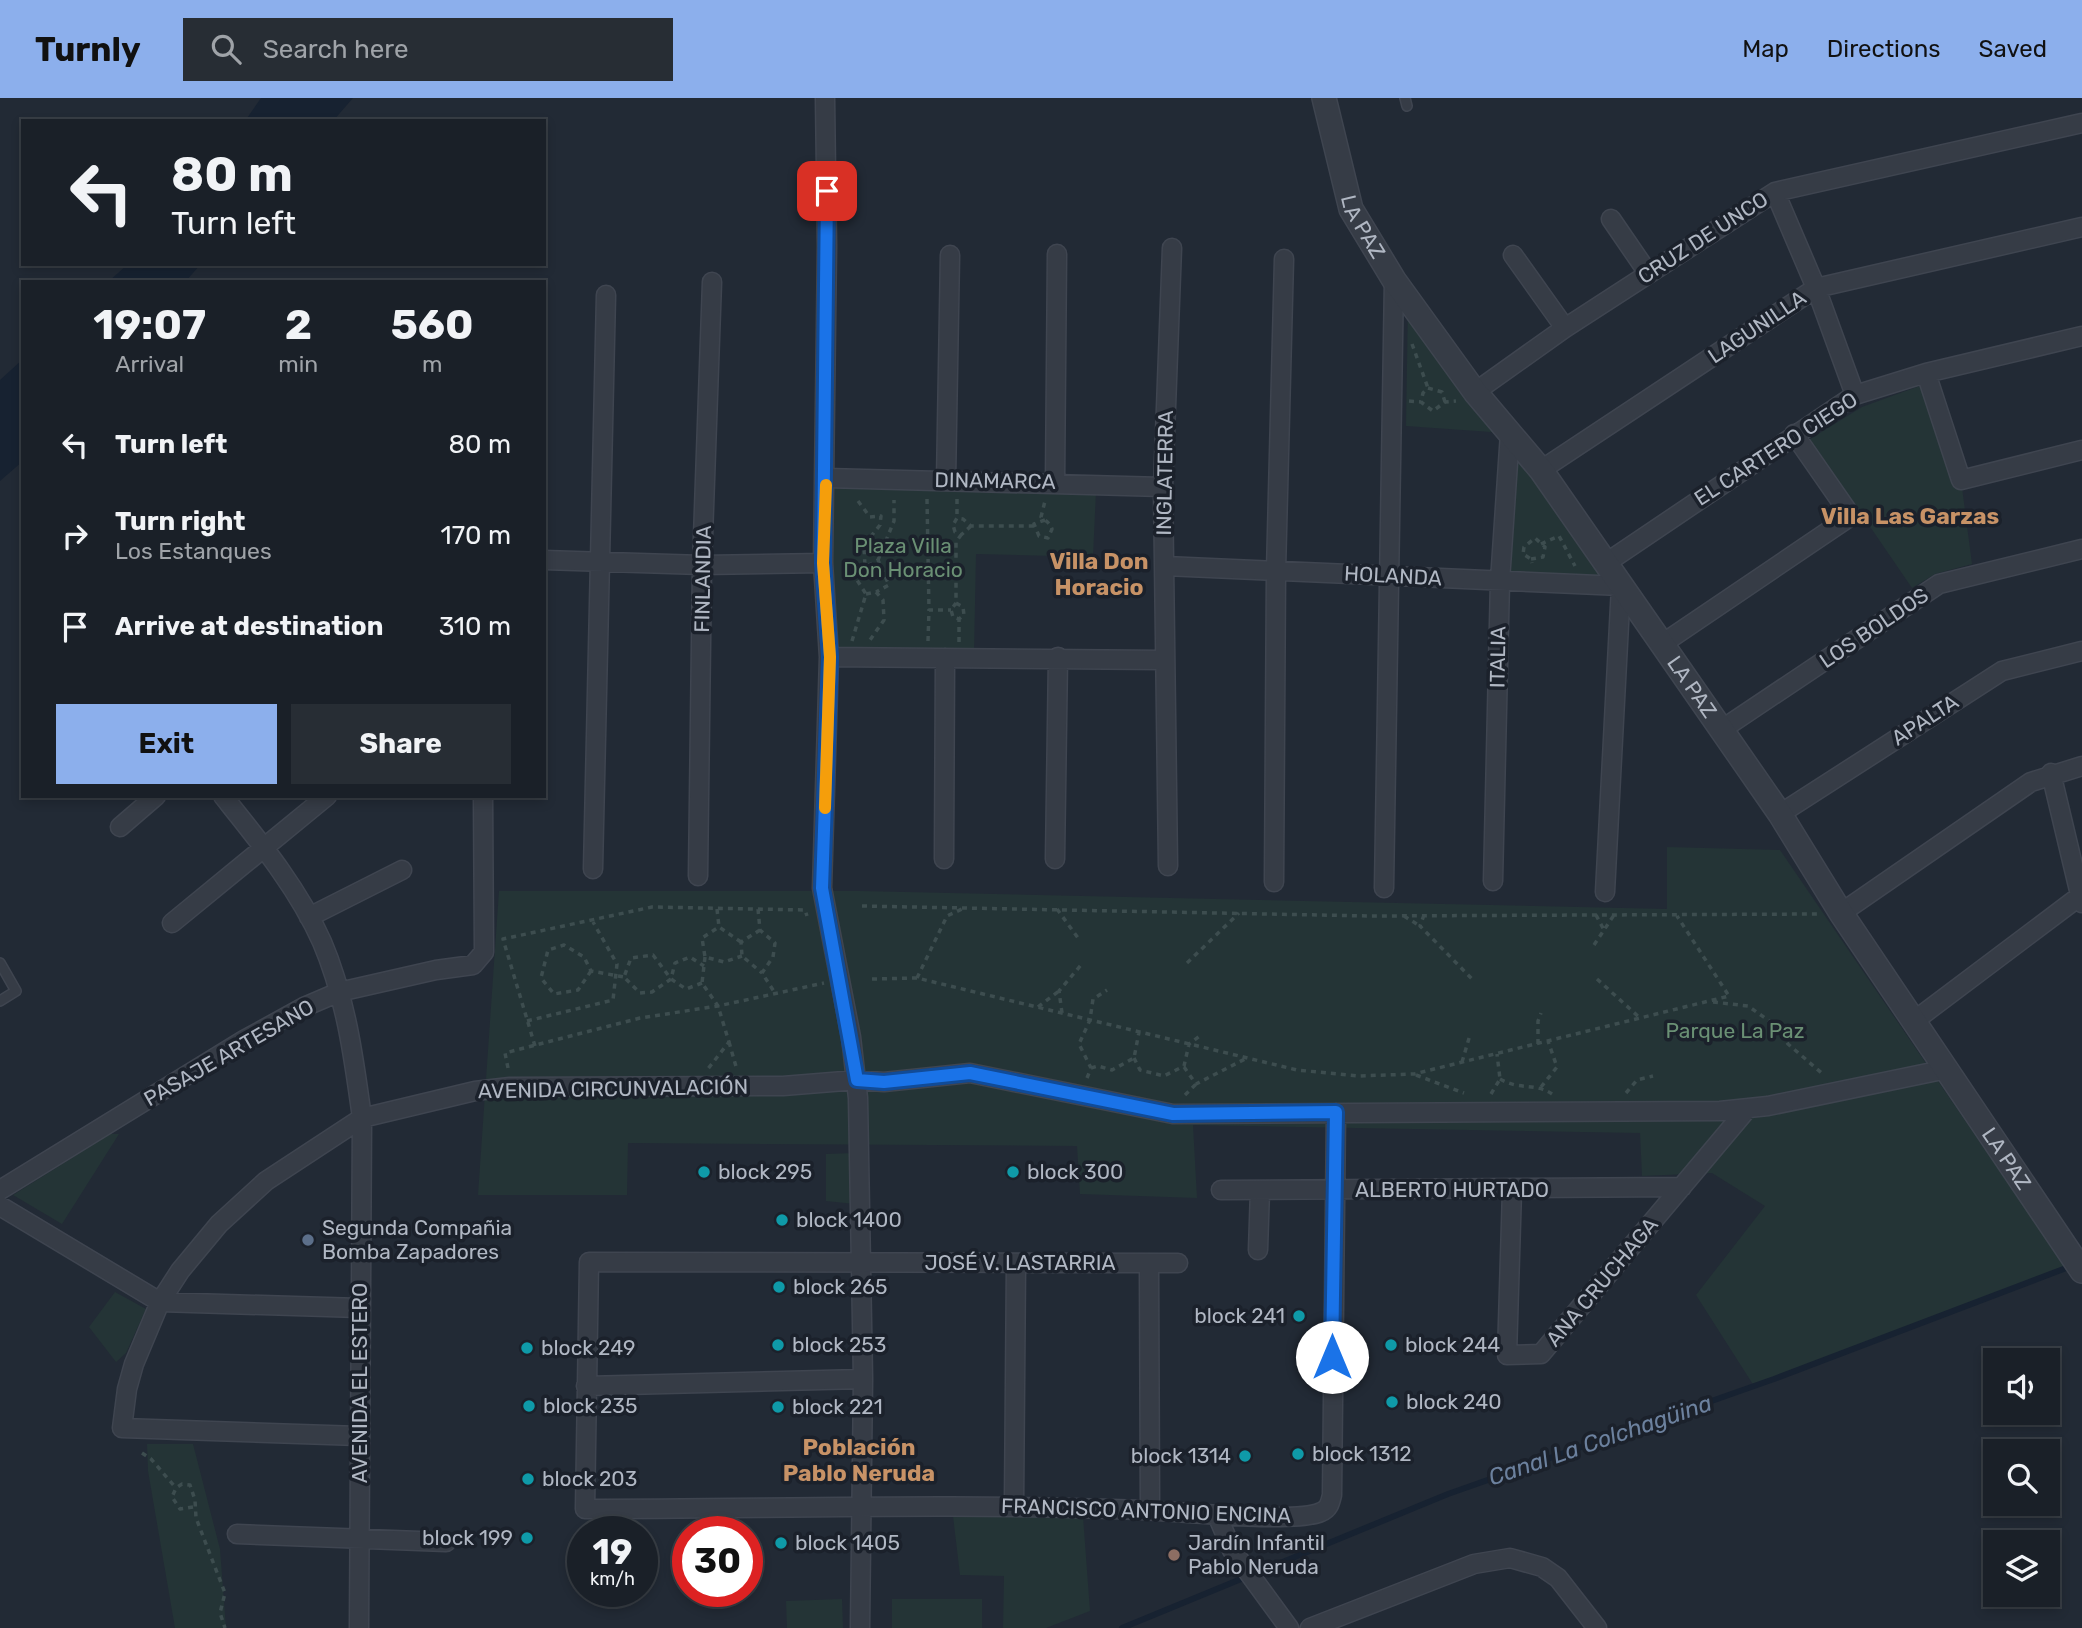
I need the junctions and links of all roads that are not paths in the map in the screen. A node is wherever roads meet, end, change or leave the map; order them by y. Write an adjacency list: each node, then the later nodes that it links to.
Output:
1 (825, 98): 26 (street)
2 (1324, 98): 13 (street, LA PAZ)
3 (2082, 123): 4 (street, CRUZ DE UNCO)
4 (1775, 192): 12 (street, CRUZ DE UNCO); 15 (street)
5 (1611, 219): 12 (street)
6 (2082, 227): 15 (street, LAGUNILLA)
7 (1172, 248): 29 (street, INGLATERRA)
8 (1058, 254): 28 (street)
9 (1513, 255): 17 (street)
10 (950, 256): 27 (street)
11 (1284, 258): 37 (street)
12 (1648, 273): 17 (street, CRUZ DE UNCO)
13 (1394, 280): 21 (street, LA PAZ); 38 (street)
14 (712, 282): 35 (street, FINLANDIA)
15 (1816, 288): 20 (street); 25 (street, LAGUNILLA)
16 (606, 295): 32 (street)
17 (1565, 328): 21 (street, CRUZ DE UNCO)
18 (2082, 336): 19 (street, EL CARTERO CIEGO)
19 (1926, 373): 20 (street, EL CARTERO CIEGO); 24 (street)
20 (1855, 395): 23 (street, EL CARTERO CIEGO)
21 (1470, 396): 22 (street, LA PAZ)
22 (1510, 433): 25 (street, LA PAZ); 39 (street, ITALIA)
23 (1794, 434): 34 (street, EL CARTERO CIEGO); 41 (street)
24 (2082, 450)
25 (1541, 470): 34 (street, LA PAZ)
26 (826, 478): 27 (street, DINAMARCA); 33 (street)
27 (946, 481): 28 (street, DINAMARCA)
28 (1055, 482): 29 (street, DINAMARCA)
29 (1163, 487): 36 (street, INGLATERRA)
30 (2082, 549): 47 (street, LOS BOLDOS)
31 (546, 560): 32 (street)
32 (599, 561): 35 (street); 60 (street)
33 (823, 563): 35 (street); 43 (street)
34 (1605, 563): 40 (street, LA PAZ)
35 (702, 565): 62 (street, FINLANDIA)
36 (1165, 566): 37 (street, HOLANDA); 46 (street, INGLATERRA)
37 (1276, 571): 38 (street, HOLANDA); 64 (street)
38 (1391, 576): 39 (street, HOLANDA); 65 (street)
39 (1500, 581): 40 (street, HOLANDA); 63 (street, ITALIA)
40 (1621, 586): 41 (street, LA PAZ); 66 (street)
41 (1662, 644): 47 (street, LA PAZ)
42 (2082, 651): 54 (street, APALTA)
43 (830, 657): 45 (street); 76 (street)
44 (1058, 657): 45 (street); 46 (street); 58 (street)
45 (945, 658): 57 (street)
46 (1164, 660): 59 (street, INGLATERRA)
47 (1721, 730): 54 (street, LA PAZ)
48 (2082, 766): 49 (street)
49 (2051, 773): 67 (street); 68 (street)
50 (154, 798): 55 (street)
51 (225, 798): 56 (street, AVENIDA EL ESTERO)
52 (325, 798): 56 (street)
53 (483, 798): 72 (street, PASAJE ARTESANO)
54 (1780, 814): 68 (street, LA PAZ)
55 (120, 827)
56 (264, 847): 69 (street, AVENIDA EL ESTERO); 70 (street)
57 (944, 859)
58 (1055, 859)
59 (1168, 866)
60 (593, 869)
61 (402, 870): 69 (street)
62 (698, 876)
63 (1493, 881)
64 (1274, 882)
65 (1384, 888)
66 (1605, 892)
67 (2081, 899): 74 (street)
68 (1832, 914): 74 (street, LA PAZ)
69 (309, 917): 72 (street, AVENIDA EL ESTERO)
70 (172, 923)
71 (0, 963): 73 (lane)
72 (339, 992): 79 (street, AVENIDA EL ESTERO); 85 (street, PASAJE ARTESANO)
73 (0, 1001)
74 (1914, 1020): 75 (street, LA PAZ)
75 (1947, 1069): 77 (street, AVENIDA CIRCUNVALACIÓN); 89 (street, LA PAZ)
76 (857, 1080): 78 (street, AVENIDA CIRCUNVALACIÓN); 79 (street, AVENIDA CIRCUNVALACIÓN); 88 (street)
77 (1748, 1108): 78 (street, AVENIDA CIRCUNVALACIÓN); 80 (street)
78 (1336, 1112): 83 (street, FRANCISCO ANTONIO ENCINA)
79 (362, 1118): 93 (street, AVENIDA CIRCUNVALACIÓN); 94 (street, AVENIDA EL ESTERO)
80 (1682, 1187): 84 (street, ALBERTO HURTADO); 84 (street, ANA CRUCHAGA)
81 (1221, 1190): 82 (street, ALBERTO HURTADO)
82 (1260, 1190): 83 (street, ALBERTO HURTADO); 87 (street)
83 (1334, 1190): 84 (street, ALBERTO HURTADO); 101 (street, FRANCISCO ANTONIO ENCINA)
84 (1512, 1190)
85 (0, 1191)
86 (0, 1206): 93 (street)
87 (1258, 1250)
88 (862, 1262): 90 (street, JOSÉ V. LASTARRIA); 95 (street); 96 (street, JOSÉ V. LASTARRIA)
89 (2077, 1262)
90 (1016, 1263): 92 (street, JOSÉ V. LASTARRIA); 98 (street)
91 (1178, 1263): 92 (street, JOSÉ V. LASTARRIA)
92 (1149, 1264): 100 (street)
93 (160, 1302): 94 (street); 97 (street, AVENIDA CIRCUNVALACIÓN)
94 (360, 1308): 97 (street, AVENIDA EL ESTERO)
95 (863, 1379): 96 (street); 99 (street)
96 (586, 1386): 99 (street, FRANCISCO ANTONIO ENCINA)
97 (359, 1436): 103 (street, AVENIDA EL ESTERO)
98 (1014, 1505): 99 (street, FRANCISCO ANTONIO ENCINA); 100 (street, FRANCISCO ANTONIO ENCINA)
99 (861, 1509): 106 (street)
100 (1150, 1510): 101 (street, FRANCISCO ANTONIO ENCINA)
101 (1217, 1514): 107 (street)
102 (237, 1534): 103 (street)
103 (359, 1539): 104 (street); 105 (street, AVENIDA EL ESTERO)
104 (446, 1542)
105 (359, 1628)
106 (860, 1628)
107 (1289, 1628)
108 (1310, 1628): 109 (street)
109 (1597, 1628)

